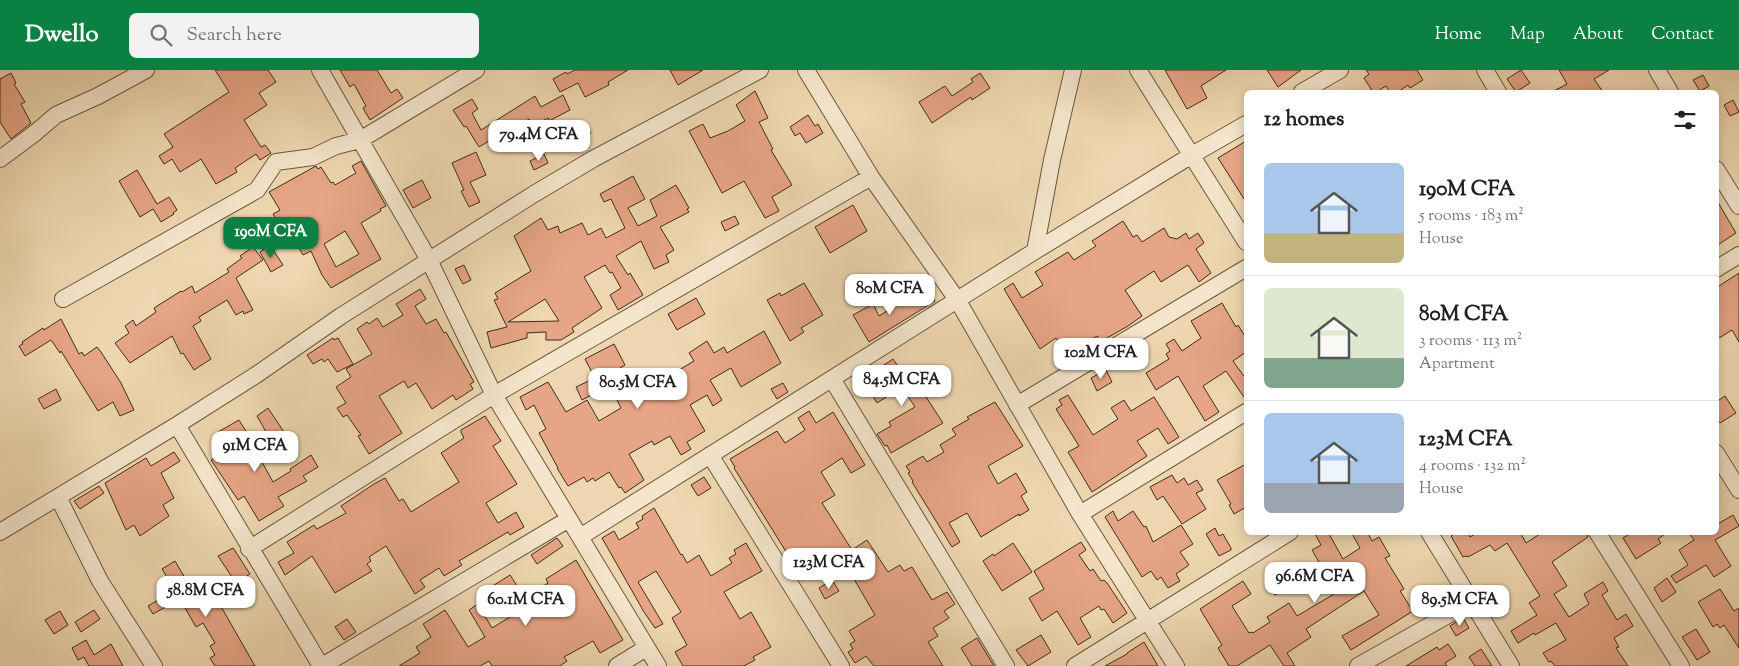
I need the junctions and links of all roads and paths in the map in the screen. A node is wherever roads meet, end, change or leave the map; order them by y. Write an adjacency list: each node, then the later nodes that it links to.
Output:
1 (146, 70): 18 (street)
2 (320, 70): 16 (street)
3 (476, 70): 16 (street)
4 (760, 70): 25 (street)
5 (806, 70): 20 (street)
6 (1073, 70): 23 (street)
7 (1138, 70): 17 (street)
8 (1340, 70): 11 (street)
9 (1485, 70): 13 (street)
10 (1657, 70): 14 (street)
11 (1329, 86): 12 (street)
12 (1311, 90)
13 (1497, 90)
14 (1669, 90)
15 (1244, 125): 17 (street)
16 (360, 140): 25 (street); 28 (street)
17 (1192, 155): 22 (street); 23 (street)
18 (0, 159)
19 (1719, 174): 21 (street)
20 (871, 177): 29 (street); 31 (street)
21 (1739, 206)
22 (1244, 239)
23 (1035, 251): 29 (street)
24 (1739, 255): 26 (street)
25 (429, 260): 31 (street); 34 (street)
26 (1719, 267)
27 (1244, 269): 32 (street)
28 (64, 299)
29 (958, 301): 30 (street); 32 (street)
30 (832, 379): 35 (street); 55 (street)
31 (494, 396): 40 (street); 46 (street)
32 (1017, 405): 39 (street)
33 (1244, 413): 39 (street)
34 (177, 425): 38 (street); 46 (street)
35 (710, 455): 45 (street); 54 (street)
36 (1719, 457): 37 (street)
37 (1739, 490)
38 (58, 497): 41 (street); 50 (street)
39 (1080, 514): 48 (street)
40 (570, 519): 45 (street); 51 (street)
41 (0, 532)
42 (1285, 535): 48 (street)
43 (1431, 535): 47 (street)
44 (1599, 535): 60 (street)
45 (580, 537): 49 (street)
46 (249, 548): 51 (street)
47 (1471, 602): 58 (street); 59 (street)
48 (1148, 621): 56 (street); 57 (street)
49 (646, 648): 52 (street); 53 (street)
50 (154, 666)
51 (321, 666)
52 (617, 666)
53 (658, 666)
54 (841, 666)
55 (1006, 666)
56 (1075, 666)
57 (1176, 666)
58 (1358, 666)
59 (1511, 666)
60 (1680, 666)

